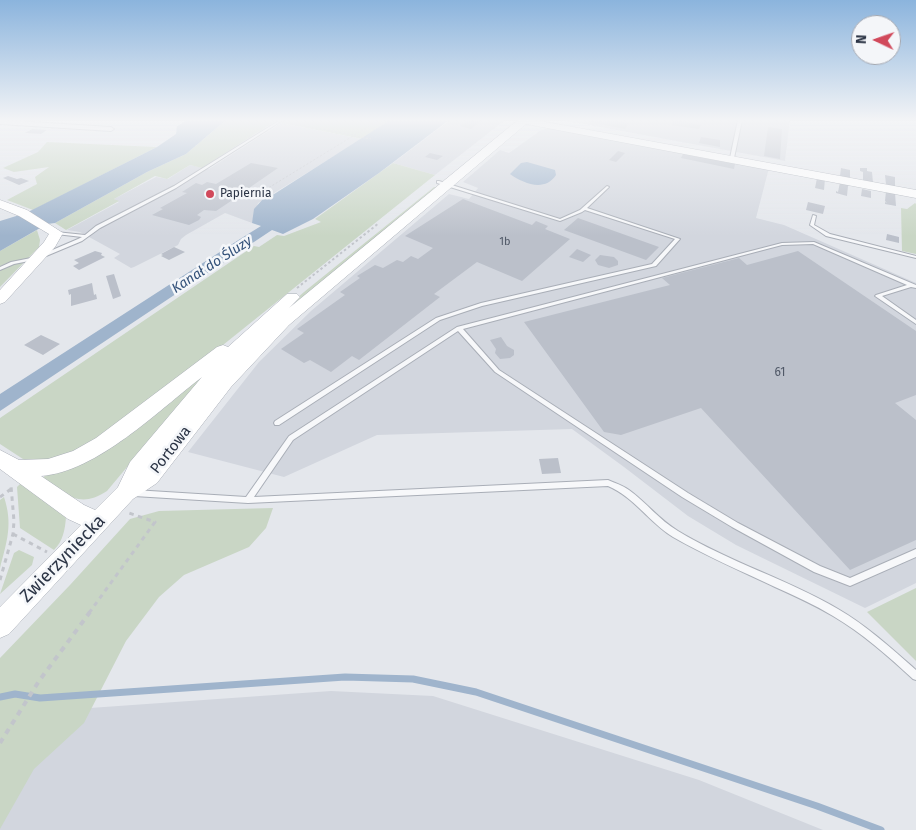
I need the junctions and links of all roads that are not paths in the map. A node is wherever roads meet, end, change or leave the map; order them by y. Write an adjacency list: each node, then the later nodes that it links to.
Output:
1 (220, 159): 13 (lane)
2 (470, 159): 5 (street, Portowa)
3 (474, 159): 5 (street, Portowa)
4 (736, 159): 7 (street)
5 (443, 183): 9 (lane); 21 (street, Portowa)
6 (607, 187): 9 (lane)
7 (916, 194)
8 (0, 204): 10 (street)
9 (584, 208): 22 (lane)
10 (23, 213): 12 (street)
11 (814, 216): 14 (lane)
12 (51, 230): 13 (lane); 15 (street)
13 (86, 236): 15 (lane)
14 (916, 257)
15 (37, 258): 16 (lane); 18 (street)
16 (0, 270)
17 (914, 286): 19 (lane); 20 (lane)
18 (0, 299)
19 (916, 322)
20 (459, 328): 25 (lane); 27 (lane)
21 (251, 343): 23 (street); 24 (street, Portowa)
22 (277, 423)
23 (9, 472): 26 (street)
24 (131, 500): 25 (lane); 26 (street, Zwierzyniecka)
25 (248, 500): 29 (lane)
26 (99, 522): 28 (street, Zwierzyniecka)
27 (916, 553)
28 (0, 624)
29 (916, 676)

